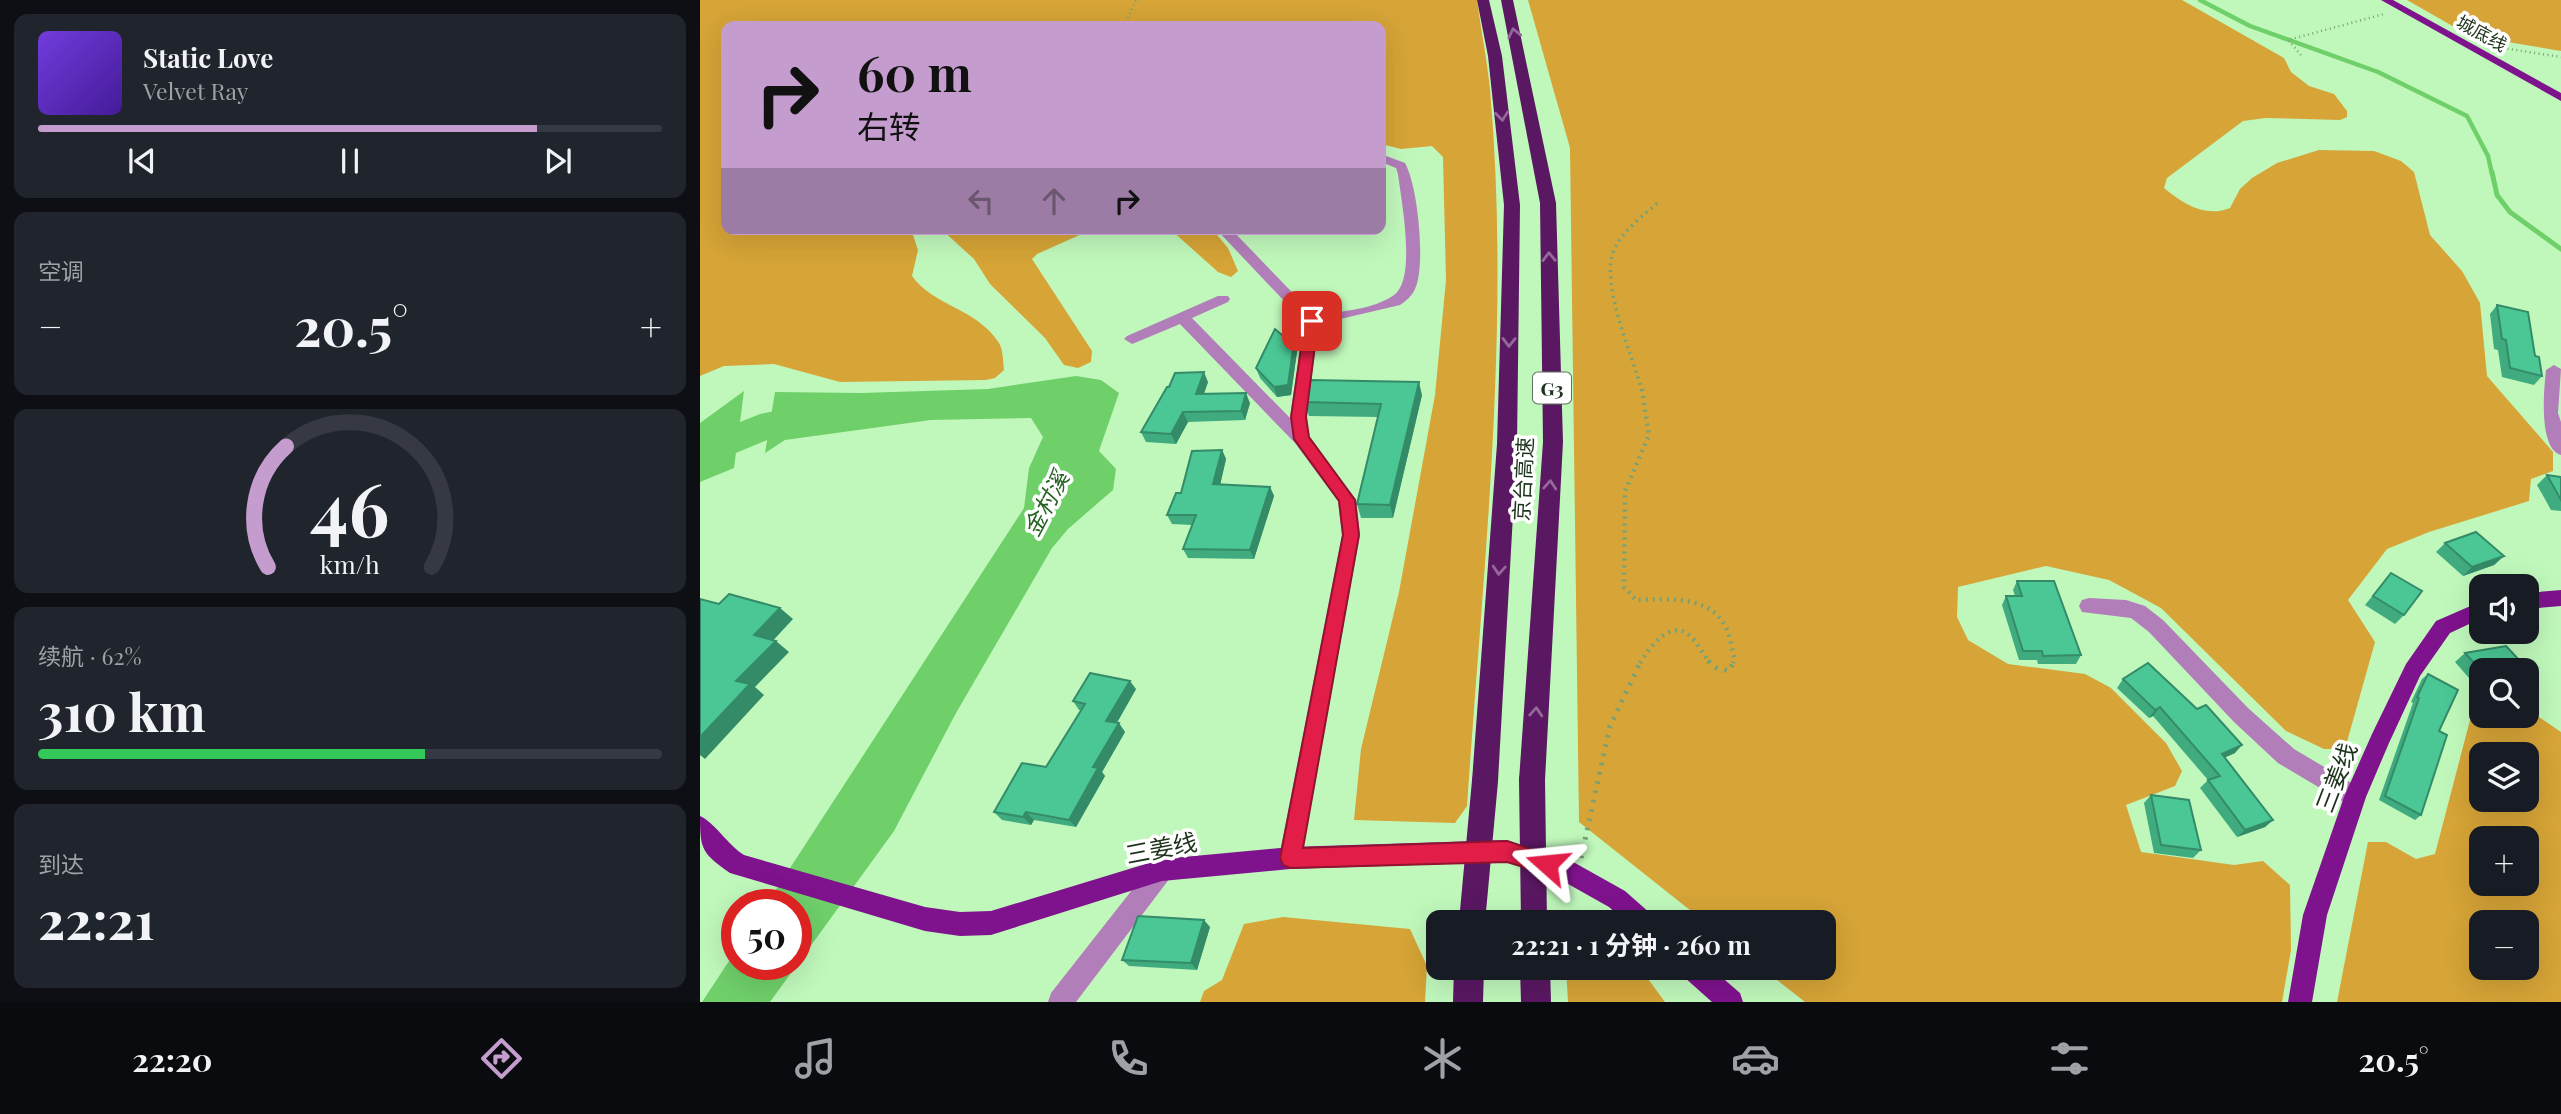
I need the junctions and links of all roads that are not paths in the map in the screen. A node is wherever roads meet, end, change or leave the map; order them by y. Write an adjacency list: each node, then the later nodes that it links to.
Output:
1 (1483, 0): 22 (highway, 京台高速 / G3, one-way to 22, bridge)
2 (1507, 0): 23 (highway, 京台高速 / G3, one-way to 2, bridge)
3 (2385, 0): 4 (main road, 城底线)
4 (2561, 98)
5 (1386, 160): 9 (street)
6 (1229, 235): 9 (street)
7 (1223, 299): 8 (street)
8 (1182, 317): 10 (street); 12 (street)
9 (1312, 321): 12 (street)
10 (1132, 339)
11 (2554, 370): 13 (street)
12 (1301, 439): 20 (street)
13 (2561, 449)
14 (2561, 597): 15 (main road)
15 (2539, 600)
16 (2090, 606): 18 (street)
17 (2469, 615): 18 (main road, 三姜线)
18 (2355, 797): 32 (main road, 三姜线)
19 (700, 827): 21 (main road, 三姜线)
20 (1290, 858): 21 (main road, 三姜线); 24 (main road, 三姜线)
21 (1161, 870): 28 (street)
22 (1473, 910)
23 (1534, 910)
24 (1630, 910)
25 (1469, 980): 29 (highway)
26 (1535, 980): 30 (highway)
27 (1706, 980): 31 (main road)
28 (1060, 1002)
29 (1468, 1002)
30 (1535, 1002)
31 (1731, 1002)
32 (2300, 1002)

